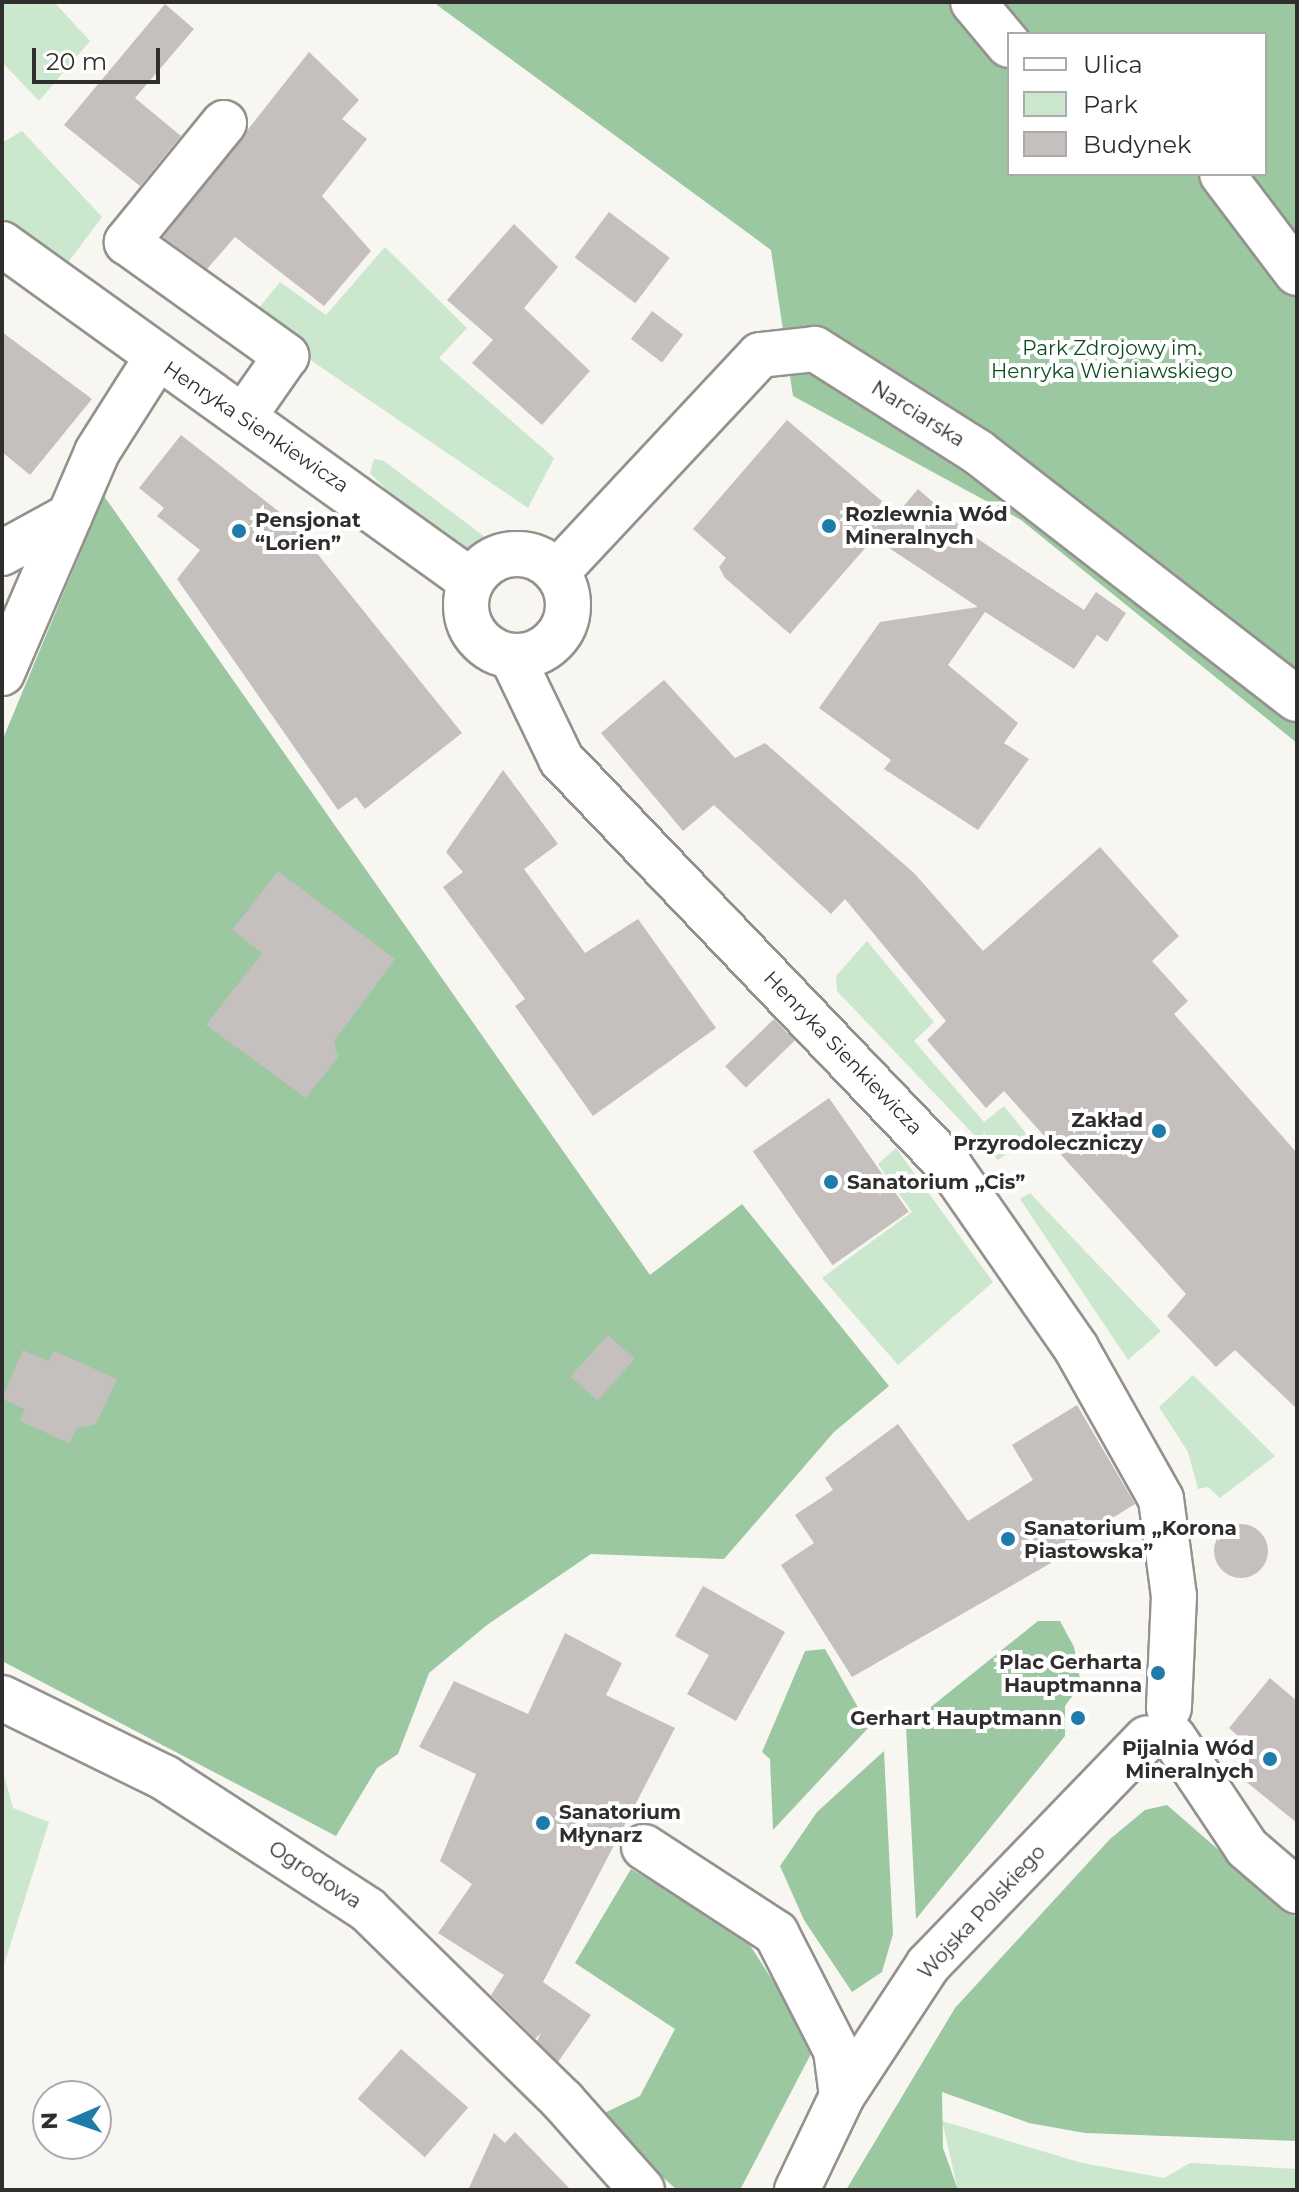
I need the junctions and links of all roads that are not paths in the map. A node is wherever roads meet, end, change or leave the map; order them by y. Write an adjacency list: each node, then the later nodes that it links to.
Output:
1 (973, 2): 2 (street)
2 (1007, 43)
3 (224, 123): 8 (street)
4 (1224, 176): 6 (street)
5 (2, 244): 7 (street, Henryka Sienkiewicza)
6 (1297, 273)
7 (156, 359): 8 (street, Henryka Sienkiewicza); 9 (street, Henryka Sienkiewicza)
8 (244, 416): 12 (street, Henryka Sienkiewicza)
9 (70, 516): 10 (street); 14 (street, Henryka Sienkiewicza)
10 (2, 553)
11 (557, 572): 12 (street); 13 (street); 15 (street, Narciarska)
12 (471, 581): 13 (street)
13 (512, 657): 17 (street, Henryka Sienkiewicza)
14 (2, 673)
15 (1297, 699)
16 (2, 1698): 21 (street, Ogrodowa)
17 (1163, 1728): 19 (street); 20 (street, Wojska Polskiego)
18 (644, 1847): 20 (street)
19 (1297, 1891)
20 (842, 2096): 22 (street, Wojska Polskiego)
21 (642, 2190)
22 (797, 2190)

